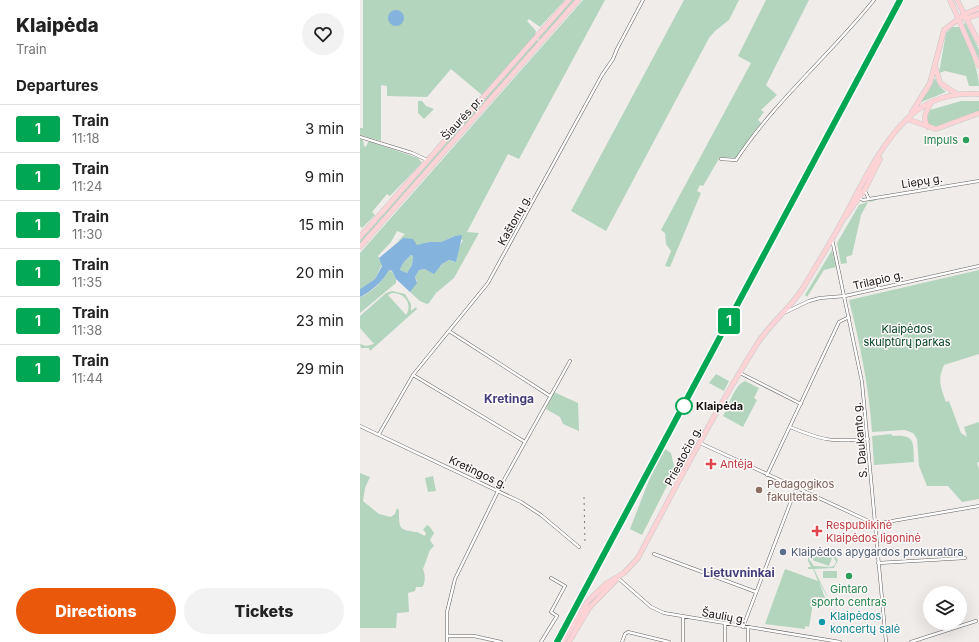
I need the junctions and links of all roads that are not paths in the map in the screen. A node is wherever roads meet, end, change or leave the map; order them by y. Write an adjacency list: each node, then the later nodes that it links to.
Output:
1 (569, 0): 19 (main road, Šiaurės pr.)
2 (578, 0): 21 (main road, Šiaurės pr.)
3 (643, 0): 37 (street, Kaštonų g.)
4 (874, 0): 24 (street)
5 (950, 0): 10 (main road)
6 (958, 0): 9 (main road)
7 (979, 8): 9 (main road)
8 (979, 14): 9 (main road)
9 (966, 16): 10 (main road); 11 (main road)
10 (959, 20): 12 (main road); 13 (main road)
11 (979, 43)
12 (936, 66): 14 (main road); 18 (main road)
13 (979, 66)
14 (957, 94): 15 (main road, Priestočio g.); 16 (main road, Priestočio g.)
15 (979, 94)
16 (931, 102): 18 (main road, Priestočio g.); 20 (main road)
17 (979, 113): 20 (main road)
18 (908, 118): 20 (main road); 23 (main road, Priestočio g.)
19 (458, 127): 21 (main road); 25 (main road, Šiaurės pr.)
20 (929, 128)
21 (462, 131): 32 (main road, Šiaurės pr.)
22 (360, 137): 25 (street)
23 (885, 147): 27 (main road, Priestočio g.); 28 (main road, Priestočio g.)
24 (721, 158)
25 (428, 160): 30 (main road, Šiaurės pr.)
26 (979, 181): 29 (street, Liepų g.)
27 (865, 189): 28 (main road, Priestočio g.); 29 (street)
28 (857, 197): 29 (street, Liepų g.); 31 (main road, Priestočio g.)
29 (869, 199)
30 (360, 237)
31 (832, 238): 34 (street, S. Daukanto g.); 35 (main road, Priestočio g.)
32 (360, 247)
33 (979, 266): 34 (street, Trilapio g.)
34 (845, 296): 35 (street, Trilapio g.); 36 (street, S. Daukanto g.)
35 (783, 314): 39 (main road, Priestočio g.)
36 (849, 317): 42 (street); 46 (street, S. Daukanto g.)
37 (449, 331): 40 (street, Kaštonų g.); 41 (street)
38 (570, 361): 41 (street)
39 (740, 373): 42 (street); 48 (main road, Priestočio g.)
40 (412, 375): 45 (street, Kaštonų g.); 47 (street)
41 (550, 396): 47 (street)
42 (801, 404): 44 (street)
43 (360, 426): 45 (street, Kretingos g.)
44 (790, 426): 46 (street); 49 (street)
45 (379, 434): 51 (street, Kretingos g.)
46 (868, 439): 53 (street, S. Daukanto g.)
47 (525, 442): 51 (street)
48 (700, 443): 49 (street); 59 (main road, Priestočio g.)
49 (767, 475): 50 (street)
50 (796, 488): 53 (street); 60 (street)
51 (498, 491): 54 (street, Kretingos g.); 66 (street)
52 (979, 506): 53 (street)
53 (875, 524): 57 (street, S. Daukanto g.)
54 (579, 547)
55 (654, 554): 60 (street)
56 (965, 558): 57 (street)
57 (878, 563): 78 (street, S. Daukanto g.)
58 (551, 578): 69 (street)
59 (618, 578): 61 (street, Šaulių g.); 70 (main road); 71 (main road)
60 (756, 592): 64 (street)
61 (683, 617): 63 (street, Šaulių g.); 74 (street)
62 (976, 621): 79 (street)
63 (725, 624): 64 (street, Šaulių g.); 75 (street)
64 (743, 627): 65 (street, Šaulių g.)
65 (748, 628): 76 (street); 77 (street, Šaulių g.)
66 (447, 636): 67 (street); 68 (street)
67 (447, 642)
68 (501, 642)
69 (542, 642)
70 (563, 642)
71 (569, 642)
72 (622, 642): 73 (street)
73 (669, 642)
74 (683, 642)
75 (725, 642)
76 (748, 642)
77 (840, 642)
78 (886, 642)
79 (911, 642)

